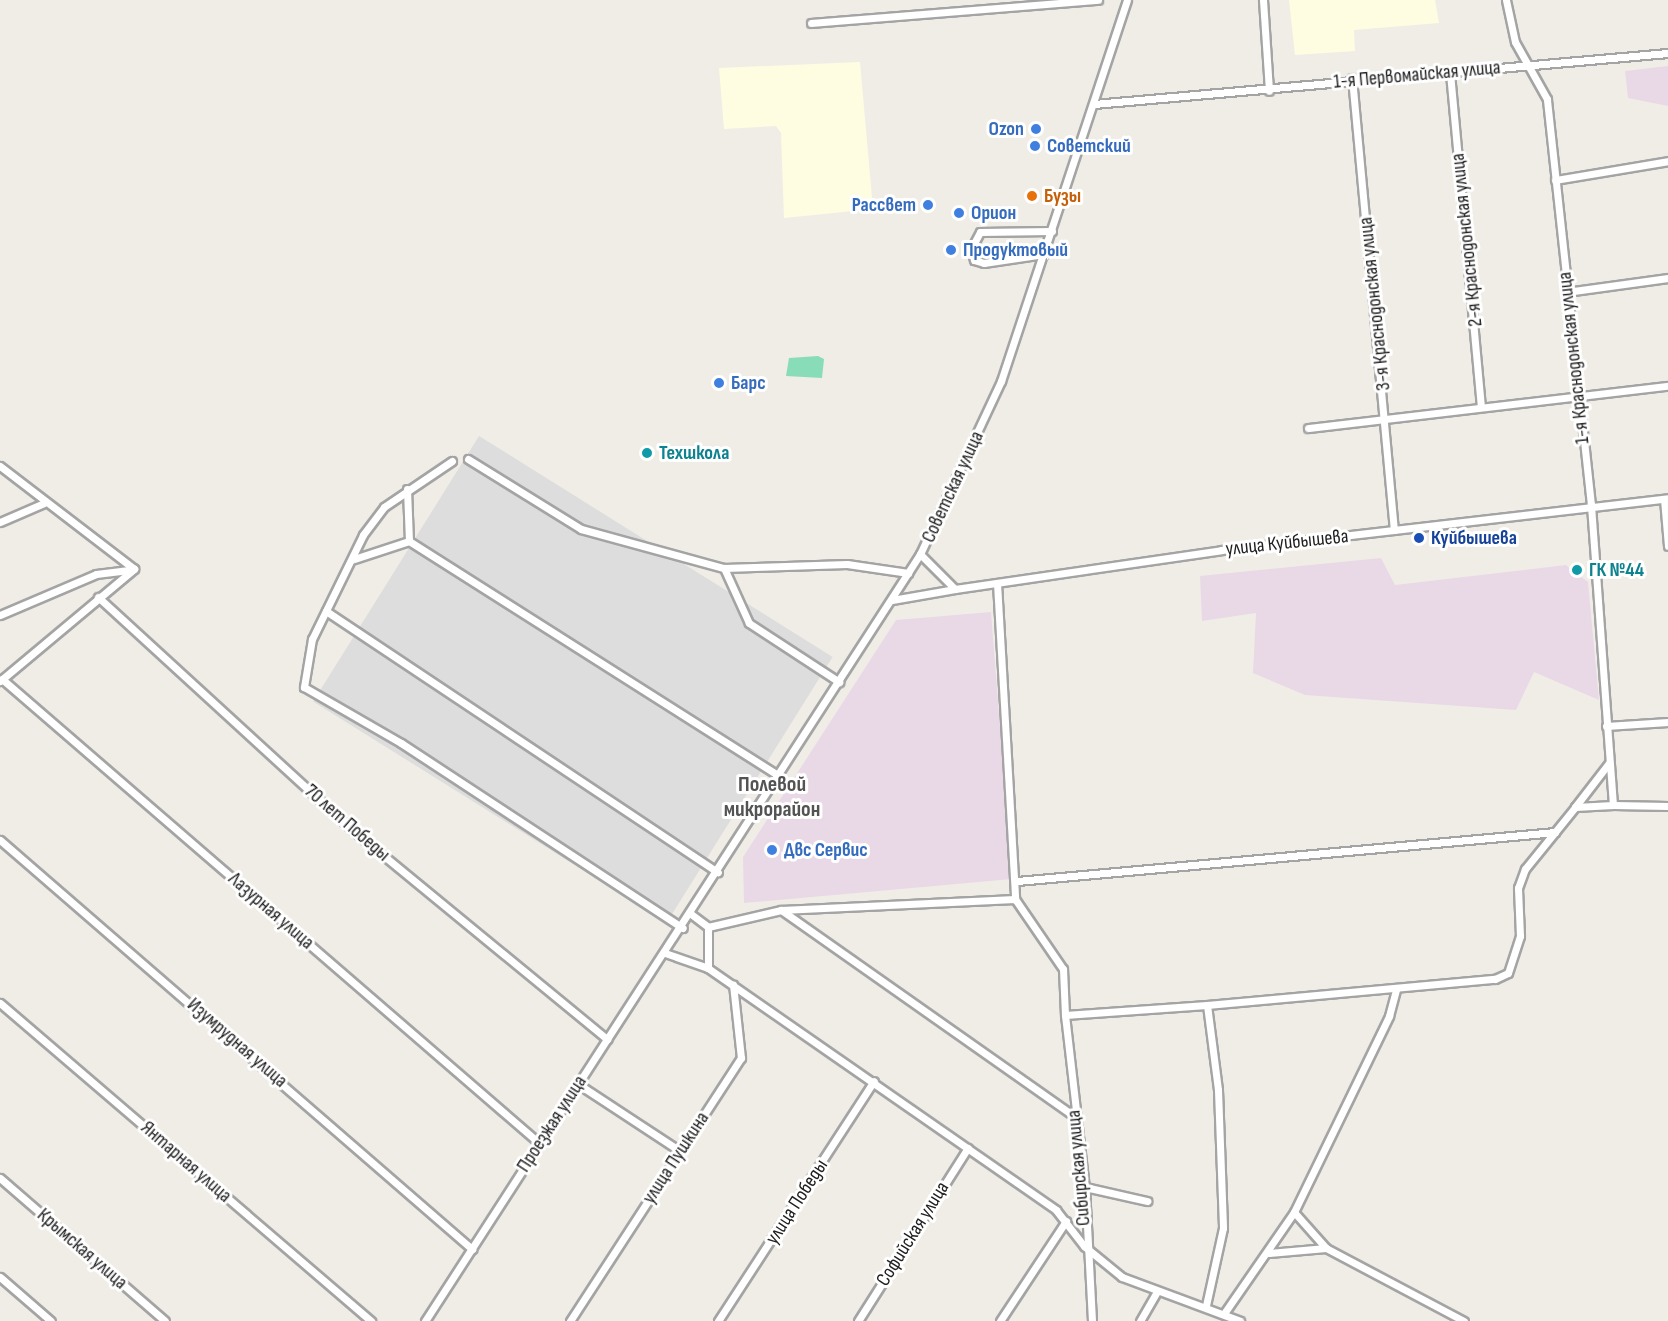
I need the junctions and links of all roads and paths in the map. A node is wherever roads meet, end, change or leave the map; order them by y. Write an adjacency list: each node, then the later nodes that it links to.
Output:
1 (1098, 0): 5 (street)
2 (1127, 0): 11 (street, Советская улица)
3 (1263, 0): 10 (street)
4 (1506, 0): 7 (street, 1-я Краснодонская улица)
5 (811, 22)
6 (1668, 53): 7 (street, 1-я Первомайская улица)
7 (1526, 64): 8 (street, 1-я Первомайская улица); 13 (street, 1-я Краснодонская улица)
8 (1450, 73): 9 (street, 1-я Первомайская улица); 20 (street, 2-я Краснодонская улица)
9 (1352, 78): 10 (street, 1-я Первомайская улица); 21 (street, 3-я Краснодонская улица)
10 (1269, 91): 11 (street, 1-я Первомайская улица)
11 (1094, 104): 14 (street, Советская улица)
12 (1668, 161): 13 (street)
13 (1555, 180): 17 (street, 1-я Краснодонская улица)
14 (1052, 231): 15 (street, Советская улица); 15 (street)
15 (1044, 254): 34 (street, Советская улица)
16 (1668, 278): 17 (street)
17 (1566, 292): 19 (street, 1-я Краснодонская улица)
18 (1668, 386): 19 (street)
19 (1578, 395): 20 (street); 29 (street, 1-я Краснодонская улица)
20 (1481, 407): 21 (street)
21 (1386, 422): 22 (street); 31 (street, 3-я Краснодонская улица)
22 (1308, 428)
23 (468, 459): 36 (street)
24 (452, 461): 26 (street)
25 (0, 466): 28 (street)
26 (407, 489): 32 (street); 35 (street)
27 (1666, 499): 29 (street, улица Куйбышева); 33 (street)
28 (44, 503): 30 (street); 37 (street)
29 (1591, 505): 31 (street, улица Куйбышева); 48 (street, 1-я Краснодонская улица)
30 (0, 522)
31 (1394, 530): 39 (street, улица Куйбышева)
32 (409, 541): 35 (street); 50 (street)
33 (1668, 546)
34 (920, 554): 38 (street, Советская улица); 40 (street)
35 (354, 559): 43 (street)
36 (724, 568): 38 (street); 46 (street)
37 (131, 570): 41 (street); 44 (street)
38 (908, 573): 42 (street, Советская улица)
39 (997, 583): 40 (street, улица Куйбышева); 57 (street)
40 (955, 589): 42 (street, улица Куйбышева)
41 (98, 597): 45 (street); 70 (street, 70 лет Победы)
42 (892, 600): 46 (street, Советская улица)
43 (326, 611): 56 (street); 62 (street)
44 (0, 615)
45 (1, 680): 74 (street, Лазурная улица)
46 (839, 681): 50 (street, Советская улица)
47 (1668, 722): 48 (street)
48 (1606, 726): 49 (street, 1-я Краснодонская улица)
49 (1609, 764): 51 (street, 1-я Краснодонская улица); 52 (street)
50 (779, 776): 56 (street, Советская улица)
51 (1613, 805): 52 (street); 53 (street)
52 (1575, 807): 54 (street)
53 (1668, 807)
54 (1555, 832): 57 (street); 66 (street)
55 (0, 840): 84 (street, Изумрудная улица)
56 (718, 872): 60 (street, Советская улица)
57 (1017, 881): 58 (street)
58 (1015, 899): 59 (street); 69 (street, Сибирская улица)
59 (781, 910): 61 (street); 73 (street)
60 (691, 914): 61 (street); 62 (street, Советская улица)
61 (708, 927): 64 (street)
62 (683, 928): 63 (street, Проезжая улица)
63 (665, 953): 64 (street); 70 (street, Проезжая улица)
64 (708, 968): 65 (street)
65 (732, 984): 71 (street); 76 (street, улица Пушкина)
66 (1396, 989): 68 (street); 80 (street)
67 (0, 1003): 92 (street, Янтарная улица)
68 (1207, 1005): 69 (street); 88 (street)
69 (1065, 1015): 73 (street, Сибирская улица)
70 (607, 1038): 72 (street, Проезжая улица)
71 (874, 1081): 75 (street); 95 (street, улица Победы)
72 (578, 1084): 74 (street, Проезжая улица); 76 (street)
73 (1075, 1118): 78 (street, Сибирская улица)
74 (540, 1143): 84 (street, Проезжая улица)
75 (968, 1148): 81 (street); 96 (street, Софийская улица)
76 (680, 1151): 94 (street, улица Пушкина)
77 (0, 1178): 91 (street, Крымская улица)
78 (1085, 1186): 79 (street); 82 (street, Сибирская улица)
79 (1148, 1201)
80 (1294, 1212): 83 (street); 85 (street)
81 (1066, 1221): 82 (street); 97 (street)
82 (1084, 1246): 87 (street); 98 (street, Сибирская улица)
83 (1326, 1248): 85 (street); 101 (street)
84 (472, 1249): 93 (street, Проезжая улица)
85 (1269, 1253): 89 (street)
86 (0, 1277): 90 (street)
87 (1157, 1291): 88 (street); 99 (street)
88 (1206, 1305): 89 (street)
89 (1225, 1312): 100 (street)
90 (51, 1321)
91 (165, 1321)
92 (371, 1321)
93 (425, 1321)
94 (570, 1321)
95 (718, 1321)
96 (858, 1321)
97 (1000, 1321)
98 (1092, 1321)
99 (1140, 1321)
100 (1240, 1321)
101 (1464, 1321)

